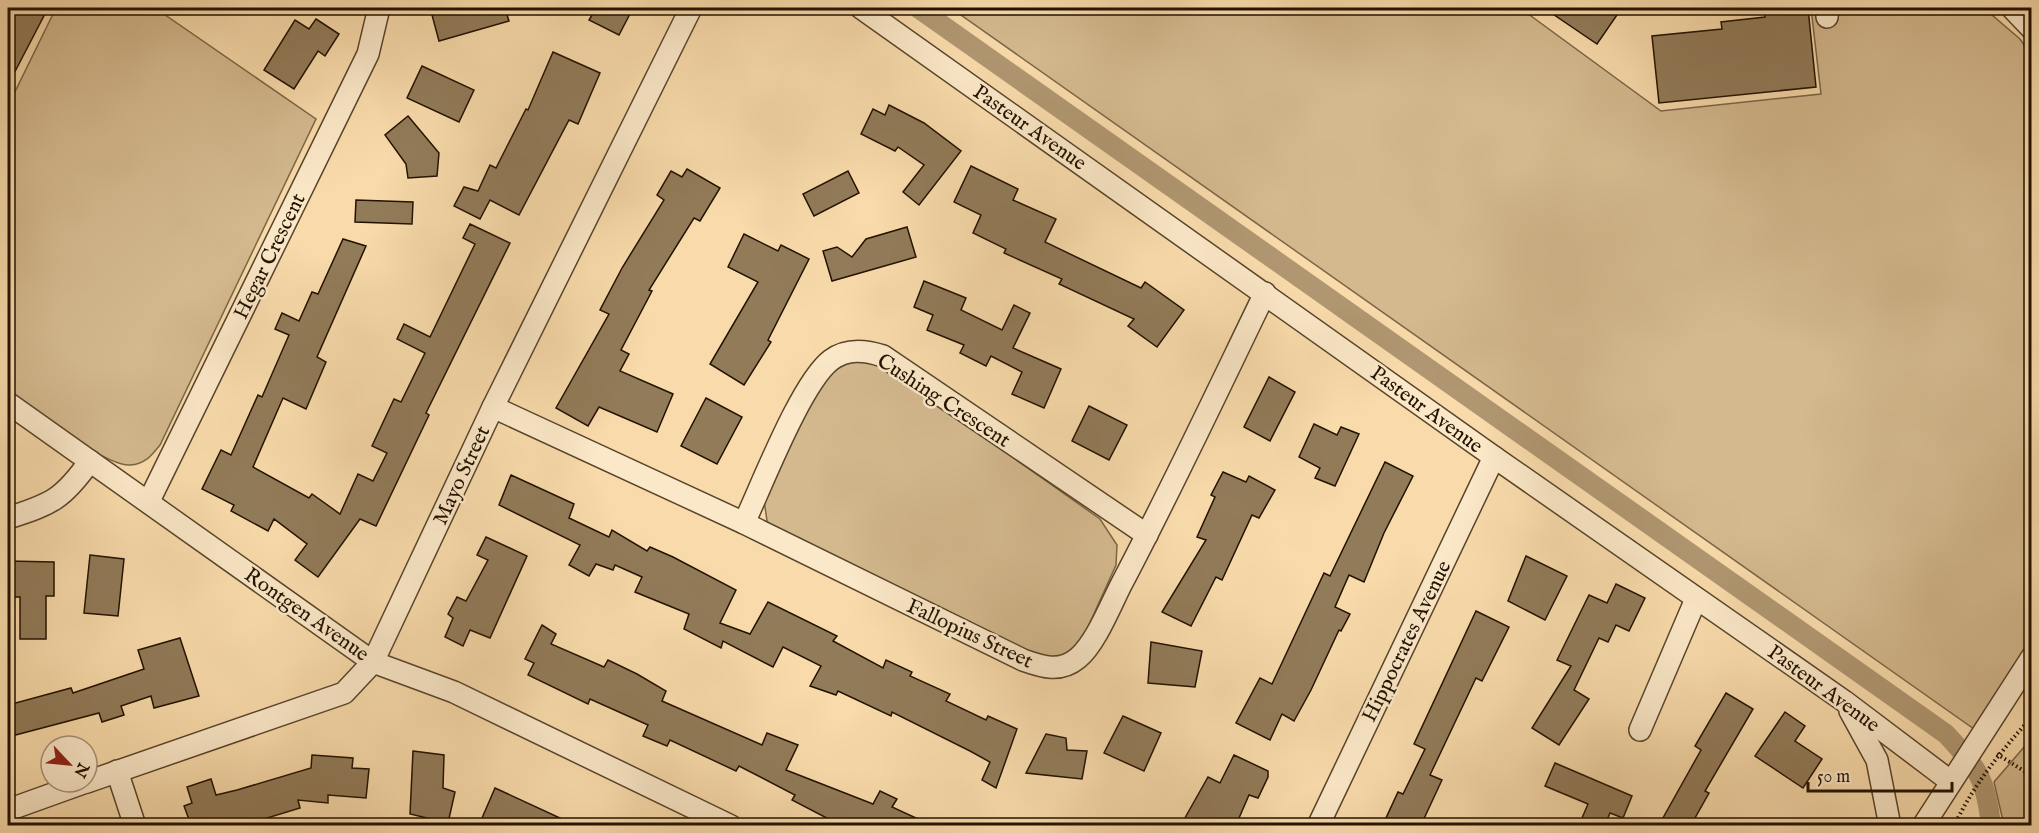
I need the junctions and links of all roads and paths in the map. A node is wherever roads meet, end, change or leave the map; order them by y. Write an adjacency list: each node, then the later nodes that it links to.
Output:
1 (376, 8): 11 (street, Hegar Crescent)
2 (691, 8): 8 (street, Mayo Street)
3 (861, 8): 6 (street, Pasteur Avenue)
4 (2012, 8): 5 (street)
5 (2031, 29)
6 (1265, 293): 9 (street, Pasteur Avenue); 14 (street, Fallopius Street)
7 (8, 403): 10 (street, Rontgen Avenue)
8 (493, 407): 13 (street, Fallopius Street); 17 (street, Mayo Street)
9 (1494, 458): 15 (street, Pasteur Avenue); 31 (street, Hippocrates Avenue)
10 (90, 461): 11 (street, Rontgen Avenue); 12 (street)
11 (149, 501): 17 (street, Rontgen Avenue)
12 (8, 518)
13 (744, 523): 14 (street, Fallopius Street); 14 (street, Cushing Crescent)
14 (1148, 535)
15 (1696, 598): 18 (street, Pasteur Avenue); 20 (street)
16 (2031, 657): 21 (street)
17 (373, 662): 23 (street, Mayo Street); 30 (street, Rontgen Avenue)
18 (1844, 701): 26 (street, Pasteur Avenue); 32 (street)
19 (2031, 717): 22 (path)
20 (1640, 730)
21 (1978, 744): 22 (path); 26 (street)
22 (1998, 754): 24 (path); 34 (path)
23 (117, 771): 25 (street, Mayo Street); 29 (street)
24 (2031, 776)
25 (99, 778)
26 (1952, 778): 33 (street)
27 (53, 794): 28 (street, Mayo Street)
28 (8, 810)
29 (135, 825)
30 (731, 825)
31 (1318, 825)
32 (1890, 825)
33 (1923, 825)
34 (1954, 825)

